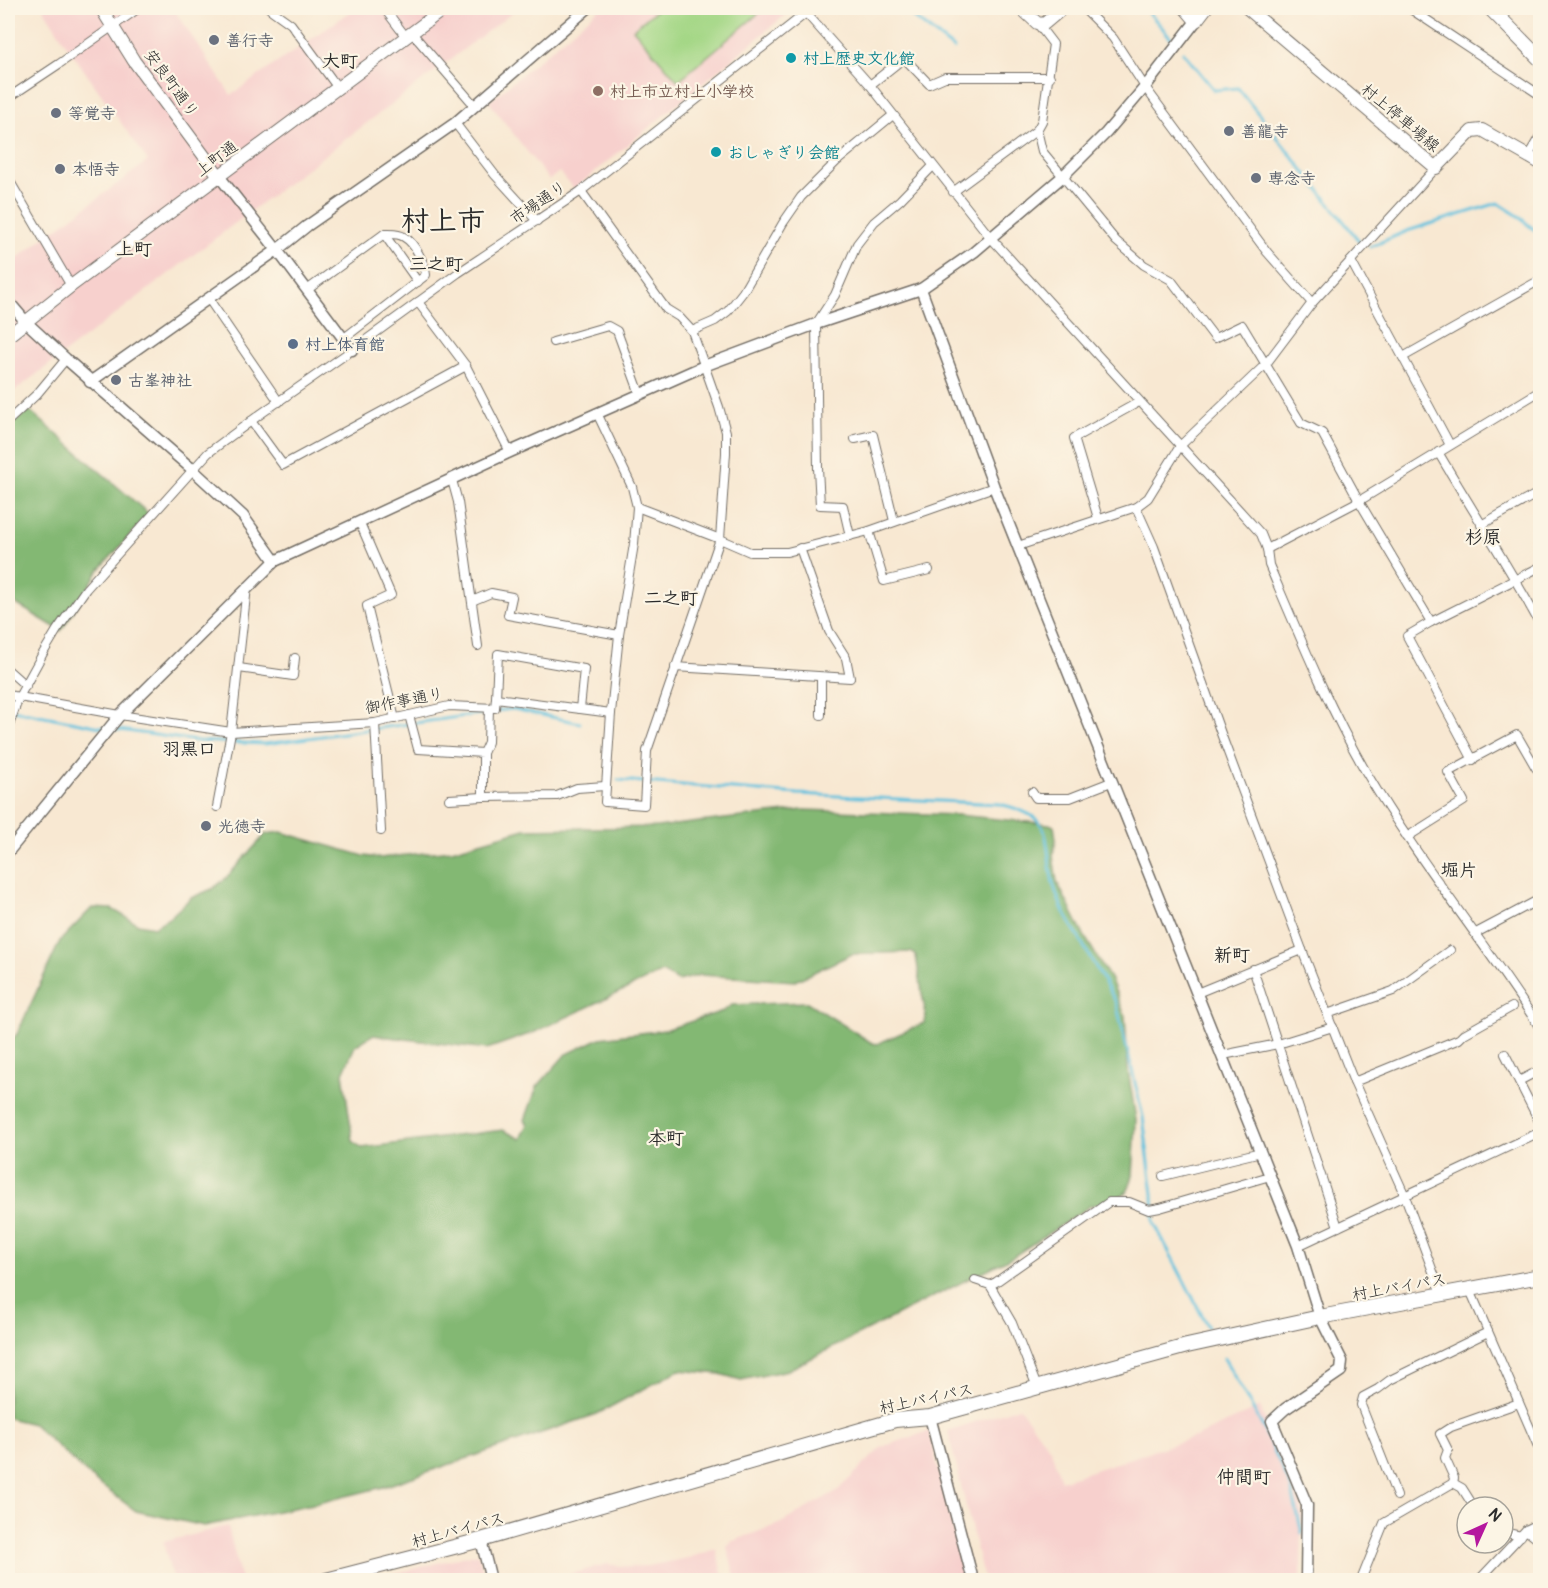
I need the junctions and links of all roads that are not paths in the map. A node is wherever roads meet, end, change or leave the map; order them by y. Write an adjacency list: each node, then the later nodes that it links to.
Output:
1 (101, 8): 18 (main road, 安良町通り)
2 (139, 8): 18 (street)
3 (384, 8): 19 (street)
4 (445, 8): 19 (main road, 上町通)
5 (588, 8): 27 (street)
6 (1021, 8): 17 (main road)
7 (1064, 8): 17 (main road)
8 (1083, 8): 23 (street)
9 (1185, 8): 16 (main road)
10 (1206, 8): 16 (main road)
11 (1246, 8): 35 (main road, 村上停車場線)
12 (1409, 8): 26 (street)
13 (1490, 8): 20 (main road)
14 (270, 9): 24 (street)
15 (806, 10): 22 (street); 39 (street, 市場通り)
16 (1196, 21): 23 (street)
17 (1038, 23): 21 (street)
18 (113, 27): 25 (street); 36 (main road, 安良町通り)
19 (409, 35): 24 (main road, 上町通); 27 (street)
20 (1540, 59)
21 (1050, 77): 22 (street); 30 (street)
22 (870, 86): 28 (street)
23 (1145, 87): 37 (street); 54 (street)
24 (338, 88): 36 (main road, 上町通)
25 (9, 95)
26 (1540, 95)
27 (475, 106): 29 (street)
28 (893, 115): 34 (street); 57 (street)
29 (455, 123): 41 (street); 44 (street)
30 (1037, 130): 37 (street); 40 (street)
31 (1540, 136): 32 (street)
32 (1528, 156): 33 (main road, 村上停車場線); 35 (main road, 村上停車場線)
33 (1540, 163)
34 (932, 167): 40 (street); 56 (street)
35 (1436, 168): 45 (street)
36 (219, 176): 44 (street); 48 (main road, 上町通)
37 (1062, 177): 43 (street); 64 (street)
38 (8, 178): 48 (street)
39 (581, 191): 41 (street, 市場通り); 57 (street)
40 (953, 192): 43 (street)
41 (537, 221): 53 (street, 市場通り)
42 (384, 234): 47 (street); 47 (street); 49 (street)
43 (990, 237): 50 (street); 71 (street)
44 (277, 249): 49 (street); 51 (street)
45 (1351, 261): 54 (street); 62 (street)
46 (1540, 280): 62 (street)
47 (418, 282): 59 (street)
48 (71, 286): 55 (main road, 上町通)
49 (308, 290): 59 (street)
50 (921, 290): 56 (street); 82 (street)
51 (208, 298): 67 (street); 70 (street)
52 (8, 301): 55 (street)
53 (418, 302): 61 (street, 市場通り); 65 (street)
54 (1312, 303): 64 (street)
55 (26, 322): 58 (main road, 上町通); 63 (street)
56 (816, 324): 66 (street); 92 (street)
57 (692, 331): 66 (street)
58 (8, 336)
59 (343, 339): 61 (street)
60 (553, 342): 69 (street)
61 (352, 351): 70 (street, 市場通り)
62 (1403, 357): 76 (street)
63 (66, 360): 67 (street); 73 (street)
64 (1266, 364): 77 (street); 84 (street)
65 (466, 366): 74 (street); 78 (street)
66 (704, 366): 69 (street); 93 (street)
67 (90, 381): 80 (street)
68 (1540, 391): 76 (street)
69 (640, 394): 72 (street)
70 (279, 402): 74 (street, 市場通り)
71 (1139, 402): 77 (street); 87 (street)
72 (597, 413): 78 (street); 85 (street)
73 (8, 420)
74 (251, 421): 80 (street, 市場通り)
75 (855, 440): 88 (street)
76 (1450, 445): 79 (street)
77 (1180, 446): 86 (street); 96 (street)
78 (510, 452): 81 (street)
79 (1438, 452): 84 (street); 90 (street)
80 (193, 470): 97 (street); 112 (street, 市場通り)
81 (452, 480): 89 (street); 102 (street)
82 (994, 487): 88 (street); 94 (street)
83 (1540, 492): 90 (street)
84 (1359, 501): 96 (street); 103 (street)
85 (637, 507): 93 (street); 105 (street)
86 (1136, 507): 87 (street); 140 (street)
87 (1098, 518): 94 (street)
88 (894, 521): 91 (street)
89 (360, 523): 97 (street); 122 (street)
90 (1481, 525): 100 (street)
91 (869, 531): 92 (street); 99 (street)
92 (850, 536): 95 (street)
93 (720, 538): 95 (street); 108 (street)
94 (1018, 546): 129 (street)
95 (800, 548): 111 (street)
96 (1267, 549): 136 (street)
97 (275, 561): 101 (street)
98 (1540, 567): 100 (street)
99 (929, 570)
100 (1517, 580): 103 (street); 104 (street)
101 (247, 587): 109 (street); 120 (street)
102 (472, 601): 105 (street); 106 (street)
103 (1431, 622): 127 (street)
104 (1540, 624)
105 (619, 635): 118 (street)
106 (478, 646)
107 (295, 658): 109 (street)
108 (675, 667): 111 (street); 130 (street)
109 (239, 668): 125 (street)
110 (8, 670): 112 (street)
111 (821, 677): 119 (street)
112 (26, 686): 114 (street, 市場通り)
113 (8, 695): 114 (street, 御作事通り)
114 (19, 697): 120 (street, 御作事通り); 124 (street, 市場通り)
115 (496, 698): 116 (street); 117 (street); 117 (street)
116 (489, 708): 121 (street, 御作事通り); 126 (street)
117 (580, 709): 118 (street)
118 (611, 713): 130 (street)
119 (821, 715)
120 (120, 716): 125 (street, 御作事通り); 137 (street)
121 (409, 716): 122 (street, 御作事通り); 126 (street)
122 (395, 719): 123 (street, 御作事通り)
123 (375, 723): 125 (street, 御作事通り); 135 (street)
124 (8, 728)
125 (231, 732): 134 (street)
126 (483, 753): 132 (street)
127 (1473, 760): 128 (street); 136 (street)
128 (1540, 767)
129 (1111, 782): 131 (street); 143 (street)
130 (605, 786): 132 (street)
131 (1032, 792)
132 (483, 797): 133 (street)
133 (449, 799)
134 (217, 807)
135 (381, 831)
136 (1407, 837): 139 (street)
137 (8, 852)
138 (1540, 899): 139 (street)
139 (1476, 933): 147 (street)
140 (1302, 950): 142 (street); 145 (street)
141 (1450, 950): 145 (street)
142 (1253, 969): 143 (street); 148 (street)
143 (1197, 993): 150 (street)
144 (1512, 1007): 153 (street)
145 (1327, 1014): 146 (street)
146 (1332, 1027): 148 (street); 153 (street)
147 (1540, 1028)
148 (1278, 1044): 150 (street); 160 (street)
149 (1504, 1054): 152 (street)
150 (1223, 1055): 156 (street)
151 (1540, 1070): 152 (street)
152 (1519, 1081): 154 (street)
153 (1354, 1082): 159 (street)
154 (1540, 1123)
155 (1540, 1132): 159 (street)
156 (1261, 1152): 157 (street); 158 (street)
157 (1163, 1176)
158 (1270, 1176): 161 (street); 164 (street)
159 (1405, 1196): 160 (street); 166 (street)
160 (1338, 1227): 161 (street)
161 (1298, 1246): 167 (street)
162 (1540, 1276): 165 (main road, 村上バイパス)
163 (975, 1281): 164 (street)
164 (990, 1285): 169 (street)
165 (1470, 1290): 166 (main road, 村上バイパス); 168 (street)
166 (1442, 1296): 167 (main road, 村上バイパス)
167 (1320, 1317): 169 (main road, 村上バイパス); 184 (street)
168 (1488, 1332): 170 (street); 175 (street)
169 (1037, 1387): 171 (main road, 村上バイパス)
170 (1519, 1402): 172 (street); 173 (street)
171 (930, 1417): 179 (main road, 村上バイパス); 183 (street)
172 (1540, 1451)
173 (1453, 1483): 174 (street); 185 (street)
174 (1466, 1495)
175 (1397, 1496)
176 (1540, 1523): 178 (street)
177 (1515, 1533): 178 (street)
178 (1523, 1533): 180 (street); 186 (street)
179 (481, 1540): 181 (main road, 村上バイパス); 182 (street)
180 (1540, 1541)
181 (326, 1581)
182 (491, 1581)
183 (973, 1581)
184 (1306, 1581)
185 (1361, 1581)
186 (1479, 1581)

